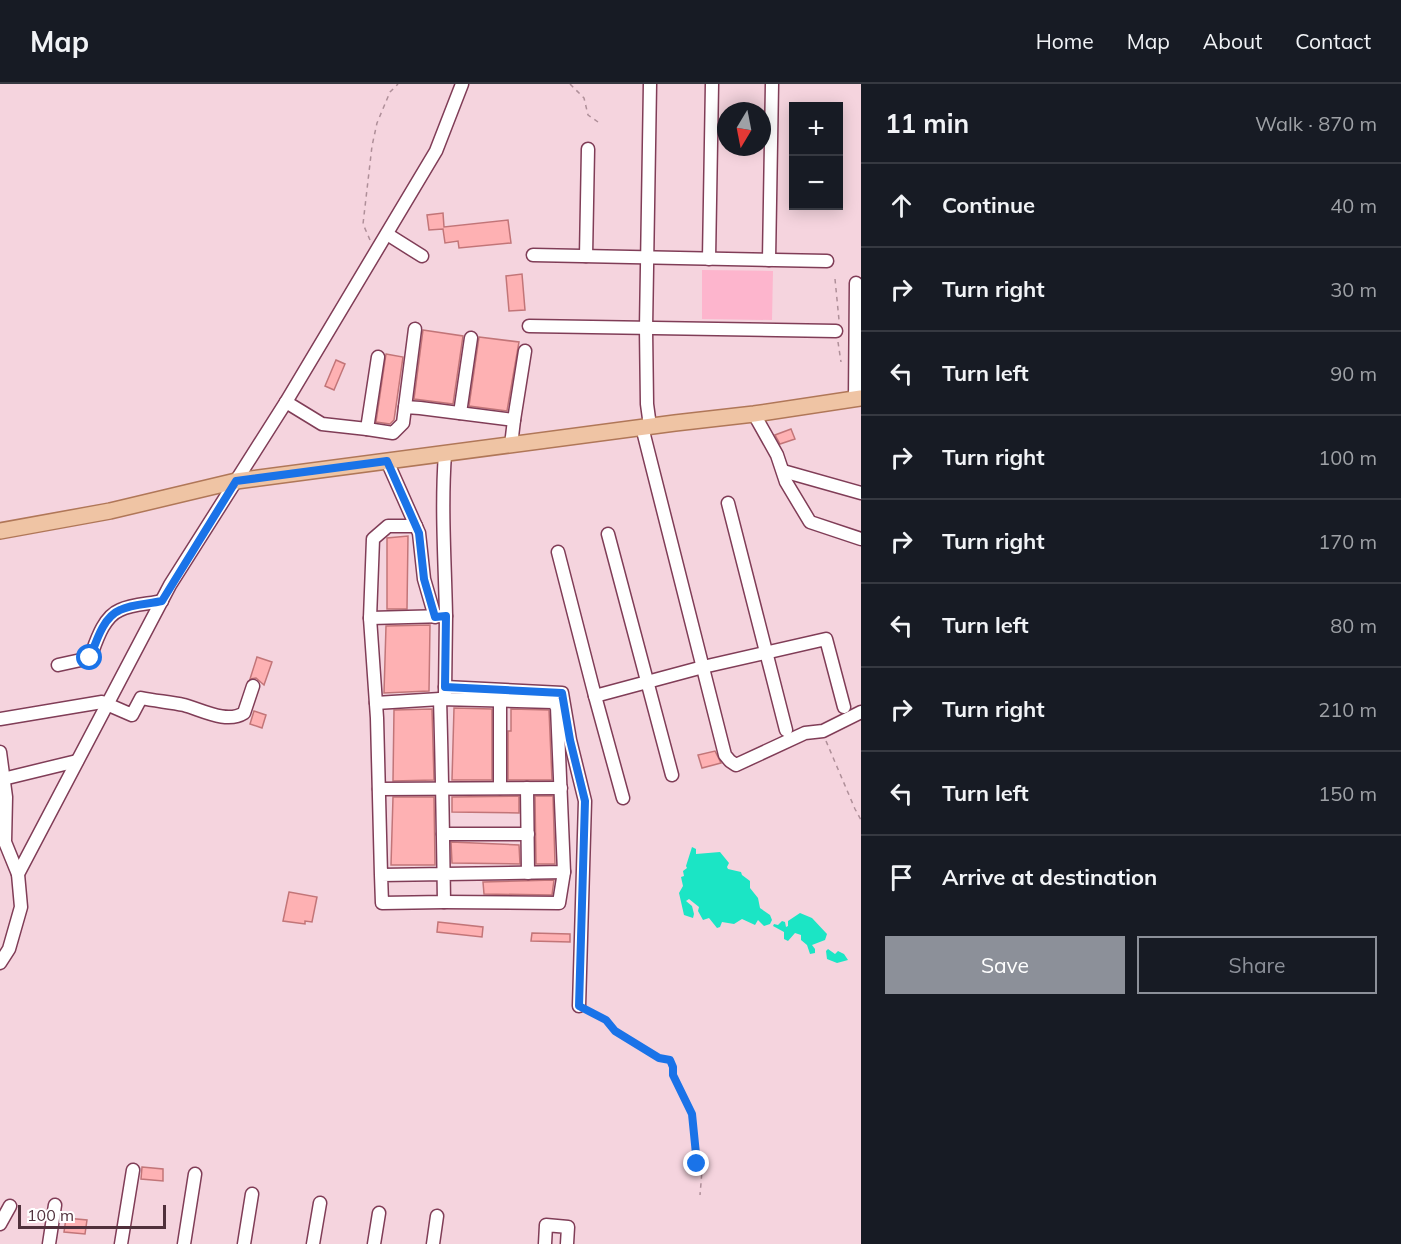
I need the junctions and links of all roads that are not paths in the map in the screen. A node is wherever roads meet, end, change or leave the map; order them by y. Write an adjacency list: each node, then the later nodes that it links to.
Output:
1 (462, 84): 6 (street)
2 (650, 84): 10 (street)
3 (712, 84): 11 (street)
4 (772, 84): 12 (street)
5 (588, 149): 9 (street)
6 (387, 234): 7 (street); 23 (street)
7 (422, 255)
8 (533, 255): 9 (street)
9 (586, 256): 10 (street)
10 (648, 258): 11 (street); 17 (street)
11 (710, 259): 12 (street)
12 (769, 260): 13 (street)
13 (827, 261)
14 (856, 283): 22 (street)
15 (529, 326): 17 (street)
16 (414, 329): 24 (street)
17 (646, 329): 18 (street); 28 (street)
18 (836, 331)
19 (471, 338): 25 (street)
20 (525, 351): 27 (street)
21 (378, 357): 29 (street)
22 (858, 398): 26 (main road)
23 (286, 402): 29 (street); 34 (street)
24 (405, 407): 25 (street); 29 (street)
25 (460, 413): 27 (street)
26 (754, 414): 28 (main road); 33 (street)
27 (514, 420): 30 (street)
28 (646, 427): 30 (main road); 47 (street)
29 (367, 429)
30 (511, 445): 31 (main road)
31 (445, 454): 32 (main road); 43 (street)
32 (387, 461): 34 (main road); 37 (street)
33 (783, 471): 35 (street); 40 (street)
34 (236, 481): 38 (main road); 42 (street)
35 (861, 494)
36 (728, 502): 45 (street)
37 (416, 526): 43 (street); 44 (street)
38 (0, 531)
39 (609, 534): 48 (street)
40 (861, 539)
41 (558, 552): 51 (street)
42 (162, 601): 46 (street); 54 (street)
43 (440, 617): 44 (street); 50 (street)
44 (370, 618): 53 (street)
45 (765, 653): 47 (street); 55 (street); 58 (street)
46 (58, 665)
47 (703, 667): 48 (street); 56 (street)
48 (646, 682): 51 (street); 61 (street)
49 (253, 686): 54 (street)
50 (444, 695): 52 (street); 53 (street); 63 (street); 78 (street)
51 (595, 696): 68 (street)
52 (500, 700): 64 (street); 66 (street)
53 (376, 703): 67 (street)
54 (107, 705): 57 (street); 60 (street)
55 (844, 706)
56 (861, 712)
57 (0, 719)
58 (786, 730)
59 (0, 752): 62 (street)
60 (77, 761): 62 (street); 73 (street)
61 (672, 775)
62 (3, 779): 73 (street)
63 (442, 788): 64 (street); 67 (street); 69 (street)
64 (500, 788): 65 (street)
65 (527, 788): 66 (street); 70 (street)
66 (561, 788): 71 (street)
67 (379, 789): 75 (street)
68 (623, 798)
69 (443, 834): 70 (street); 74 (street)
70 (528, 834): 72 (street)
71 (564, 872): 72 (street); 76 (street)
72 (528, 873): 74 (street)
73 (18, 874): 77 (street)
74 (444, 874): 75 (street); 76 (street)
75 (381, 875): 76 (street)
76 (444, 902)
77 (0, 963)
78 (579, 1006)
79 (133, 1170): 89 (street)
80 (195, 1174): 90 (street)
81 (252, 1194): 91 (street)
82 (320, 1203): 92 (street)
83 (56, 1205): 88 (street)
84 (10, 1206): 87 (street)
85 (379, 1213): 93 (street)
86 (437, 1216): 94 (street)
87 (0, 1224)
88 (50, 1244)
89 (121, 1244)
90 (184, 1244)
91 (244, 1244)
92 (313, 1244)
93 (374, 1244)
94 (433, 1244)
95 (545, 1244): 96 (street)
96 (567, 1244)

